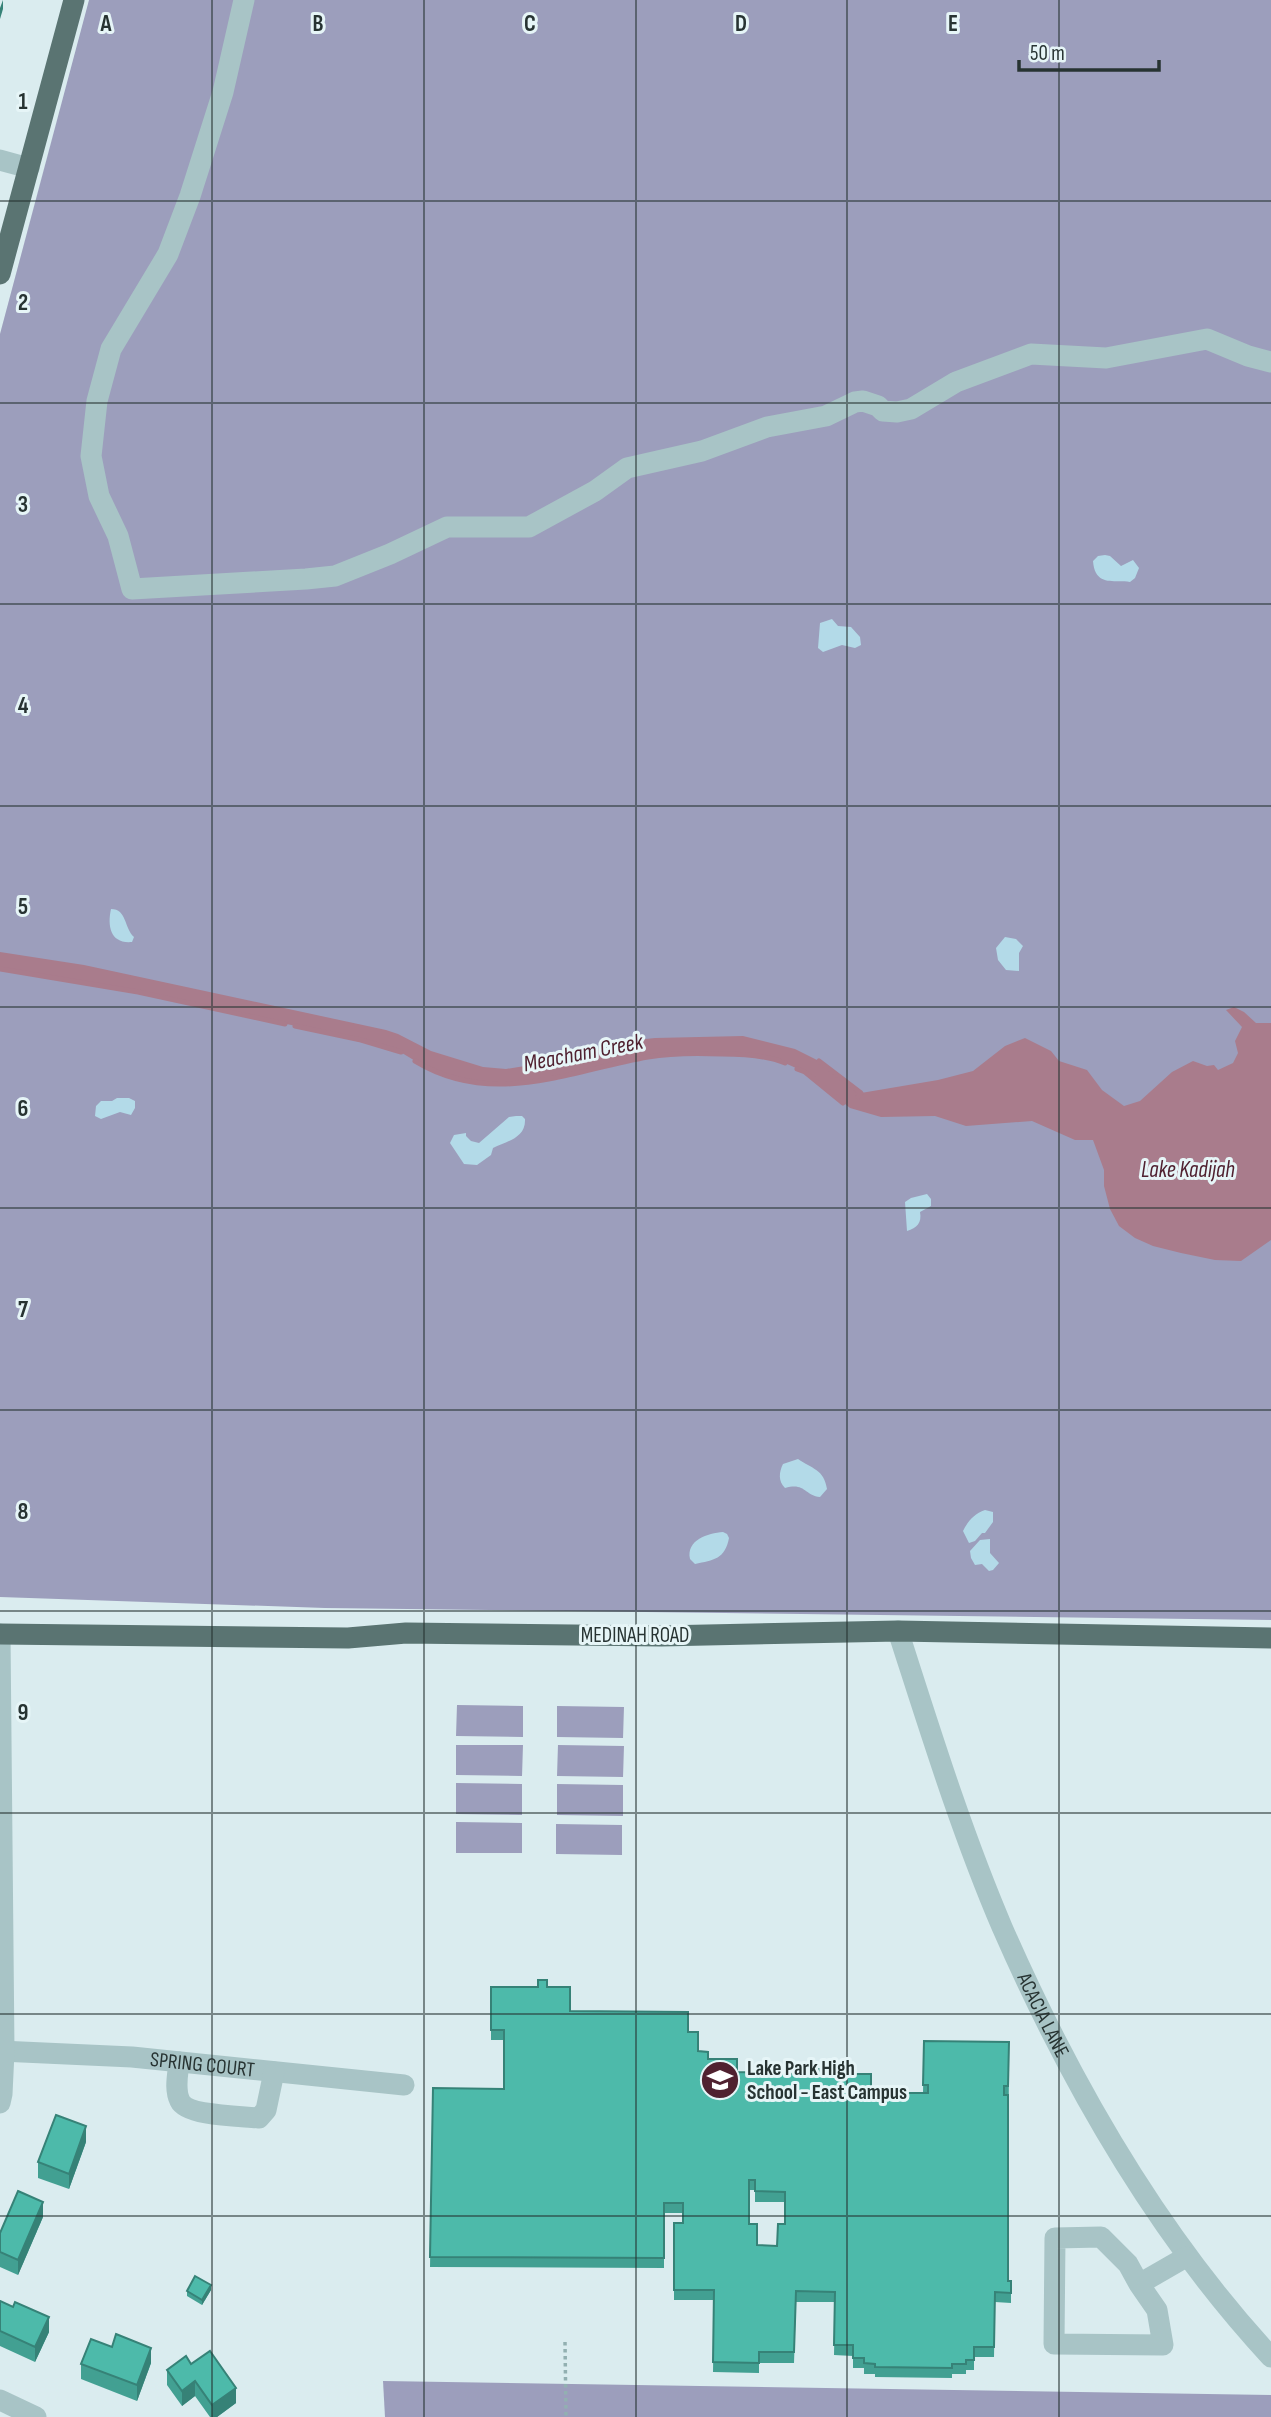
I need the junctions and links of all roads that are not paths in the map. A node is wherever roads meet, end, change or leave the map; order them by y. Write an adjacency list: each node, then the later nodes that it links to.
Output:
1 (74, 0): 4 (main road)
2 (244, 0): 6 (street)
3 (0, 160): 4 (street)
4 (29, 168): 5 (main road)
5 (0, 274)
6 (1271, 362)
7 (898, 1631): 8 (main road, MEDINAH ROAD); 9 (main road, MEDINAH ROAD); 15 (street, ACACIA LANE)
8 (0, 1634): 10 (street)
9 (1271, 1638)
10 (2, 2052): 11 (street, SPRING COURT); 14 (street)
11 (179, 2062): 12 (street, SPRING COURT); 12 (street)
12 (274, 2072): 13 (street, SPRING COURT)
13 (404, 2085)
14 (0, 2103)
15 (1186, 2257): 16 (street); 17 (street, ACACIA LANE)
16 (1139, 2284): 16 (street)
17 (1271, 2357)
18 (0, 2400): 19 (street)
19 (36, 2417)

